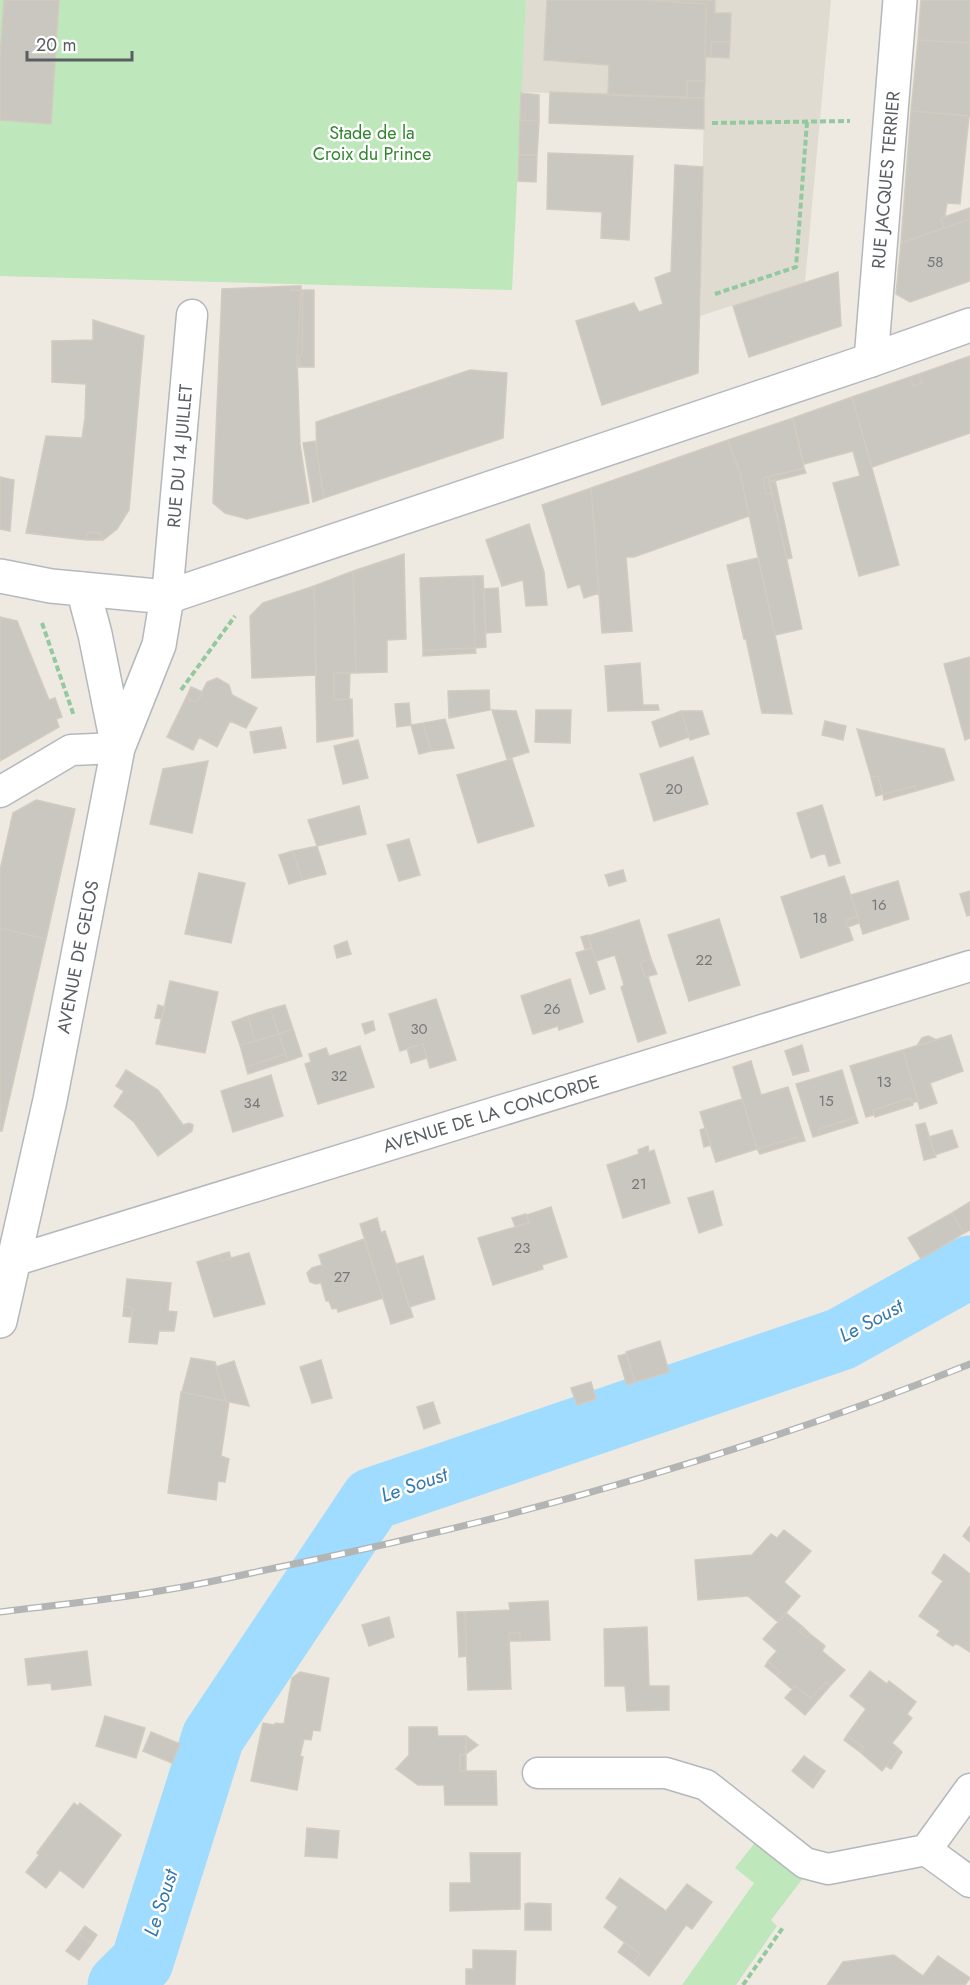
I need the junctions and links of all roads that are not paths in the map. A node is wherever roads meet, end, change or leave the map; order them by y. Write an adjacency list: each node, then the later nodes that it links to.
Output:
1 (900, 0): 4 (street, RUE JACQUES TERRIER)
2 (192, 315): 7 (street, RUE DU 14 JUILLET)
3 (970, 325): 4 (street)
4 (871, 360): 7 (street)
5 (0, 576): 6 (street)
6 (83, 589): 7 (street); 8 (street)
7 (167, 597): 8 (street, AVENUE DE GELOS)
8 (118, 748): 9 (street); 11 (street, AVENUE DE GELOS)
9 (0, 792)
10 (970, 966): 11 (street, AVENUE DE LA CONCORDE)
11 (13, 1261): 12 (street, AVENUE DE GELOS)
12 (0, 1321)
13 (538, 1773): 15 (street)
14 (970, 1789): 15 (street)
15 (926, 1850): 16 (street)
16 (970, 1882)

